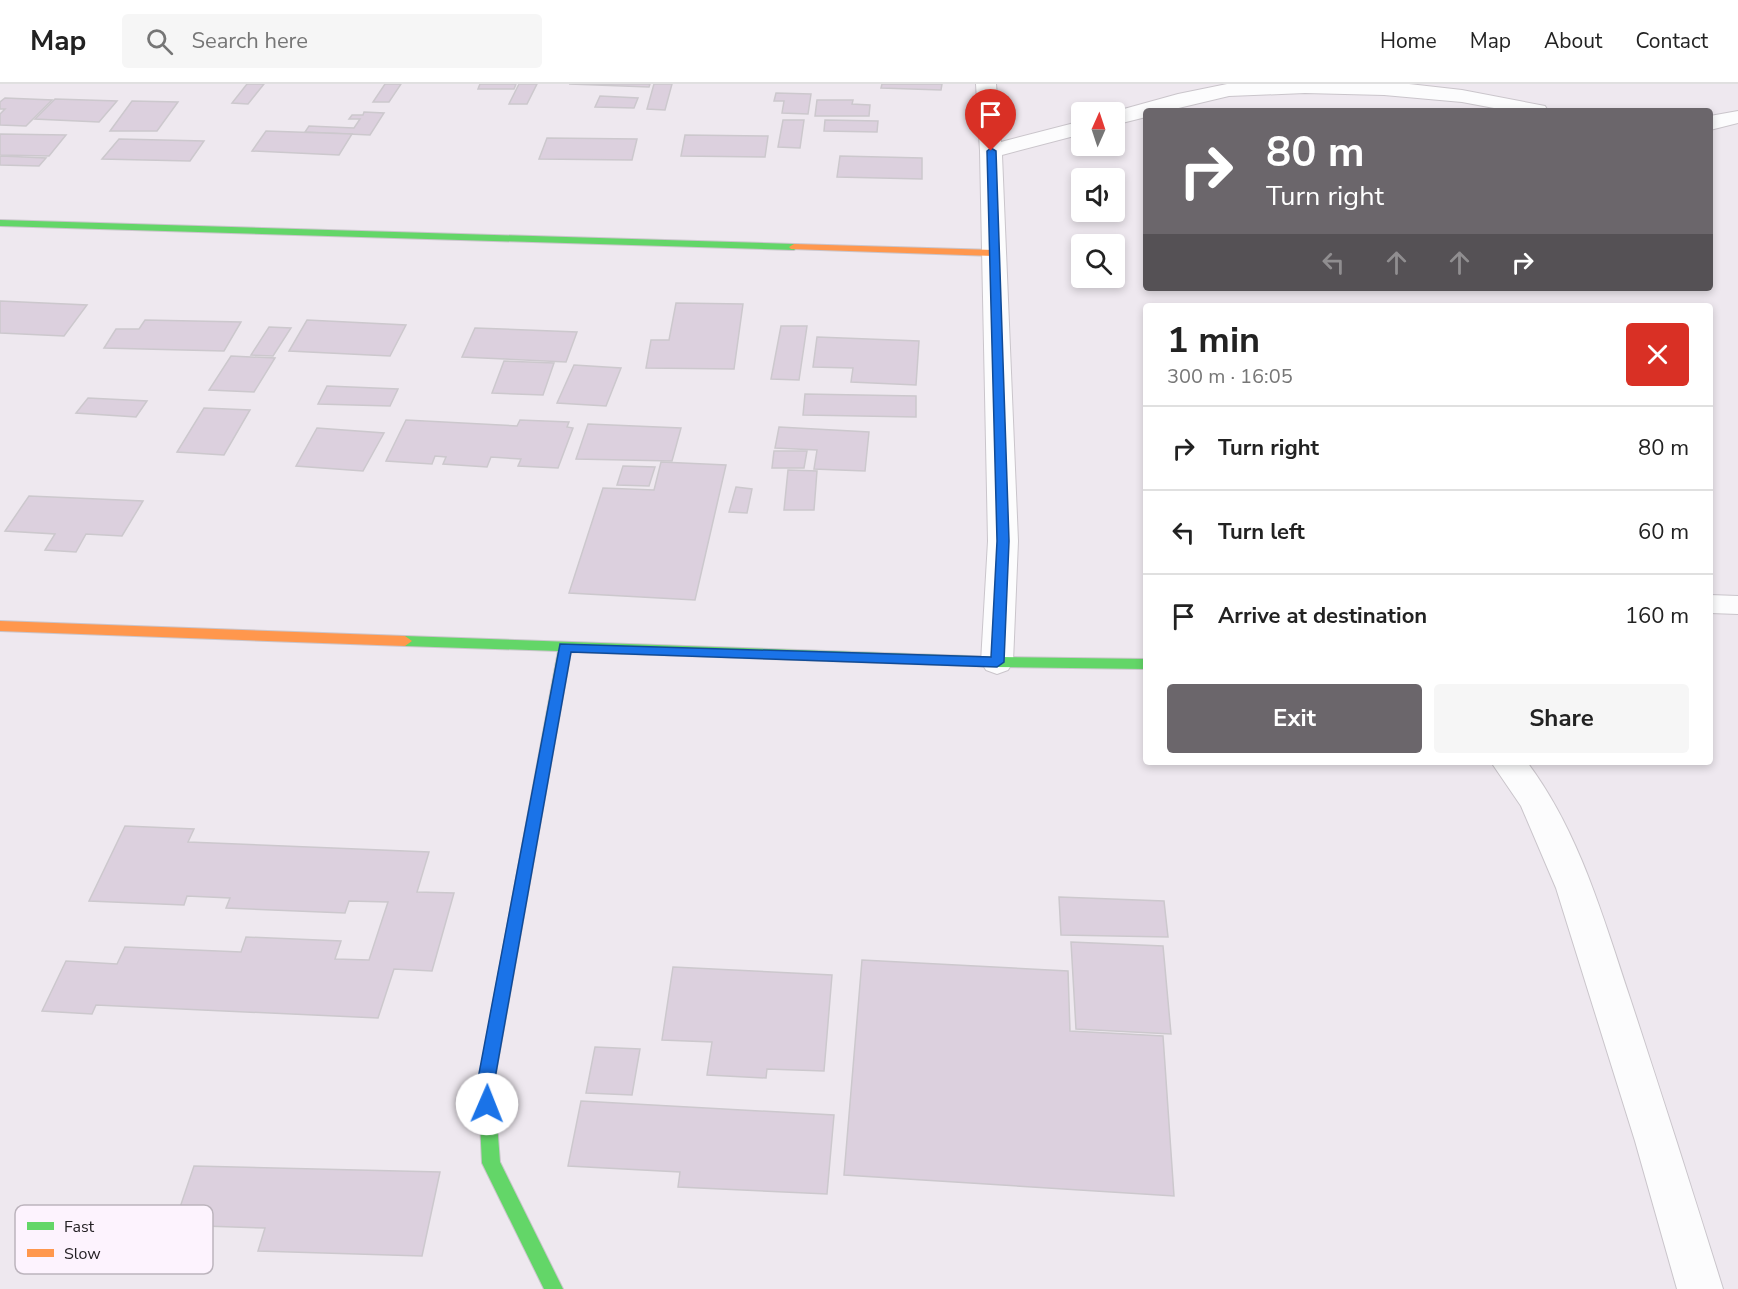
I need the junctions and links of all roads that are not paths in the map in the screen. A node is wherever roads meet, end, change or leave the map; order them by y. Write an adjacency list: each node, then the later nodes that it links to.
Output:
1 (986, 84): 9 (street)
2 (1158, 108): 3 (street)
3 (1523, 108)
4 (1143, 112): 5 (street)
5 (1125, 116)
6 (1738, 117): 7 (street)
7 (1713, 122)
8 (1071, 130): 9 (street)
9 (991, 151): 11 (street)
10 (0, 223): 11 (street)
11 (994, 254): 16 (street)
12 (1713, 604): 13 (lane)
13 (1738, 605)
14 (0, 626): 15 (street)
15 (565, 647): 16 (street); 19 (street)
16 (997, 662): 17 (street)
17 (1143, 664)
18 (1510, 765): 20 (street)
19 (554, 1289)
20 (1700, 1289)

